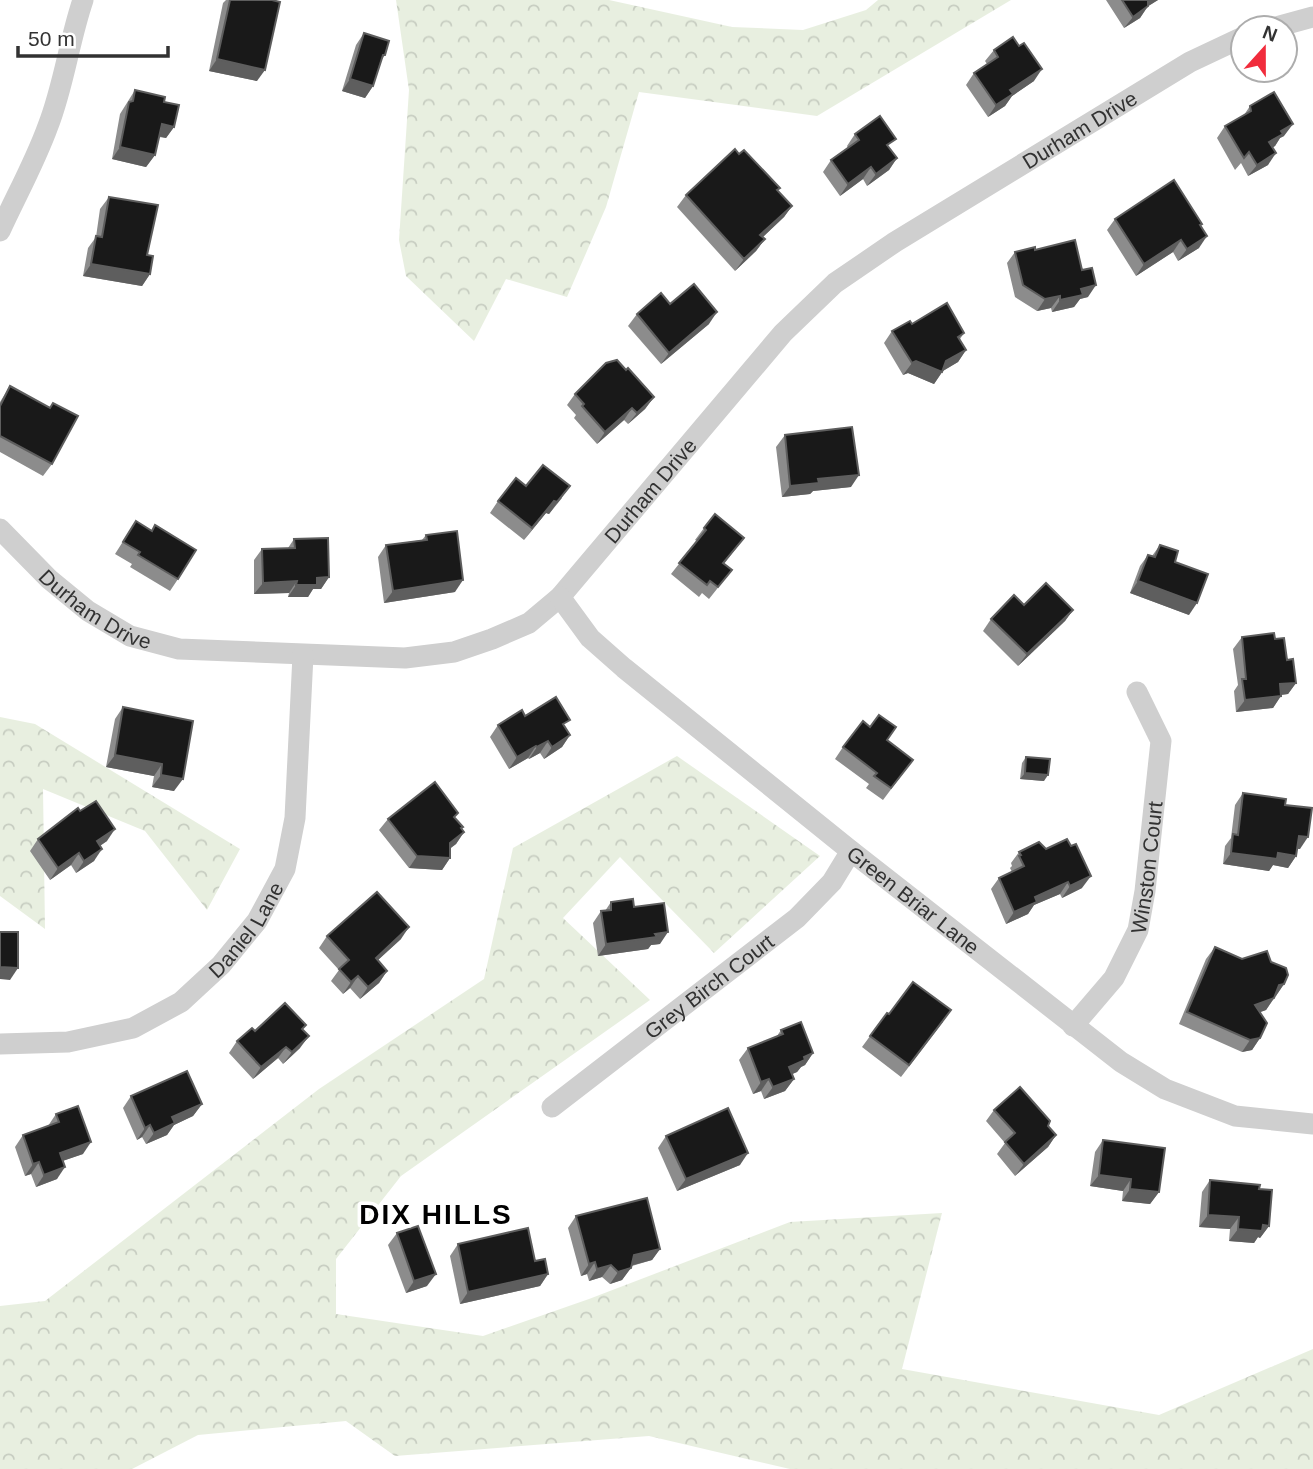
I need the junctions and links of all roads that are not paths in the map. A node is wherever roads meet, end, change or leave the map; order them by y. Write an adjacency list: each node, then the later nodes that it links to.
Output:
1 (83, 0): 3 (street)
2 (1229, 44): 5 (street, Durham Drive)
3 (0, 231)
4 (0, 529): 6 (street, Durham Drive)
5 (560, 597): 6 (street, Durham Drive); 8 (street, Green Briar Lane)
6 (303, 656): 10 (street, Daniel Lane)
7 (1138, 692): 9 (street, Winston Court)
8 (852, 851): 9 (street, Green Briar Lane); 11 (street, Grey Birch Court)
9 (1073, 1026): 12 (street, Green Briar Lane)
10 (0, 1044)
11 (552, 1107)
12 (1313, 1124)

